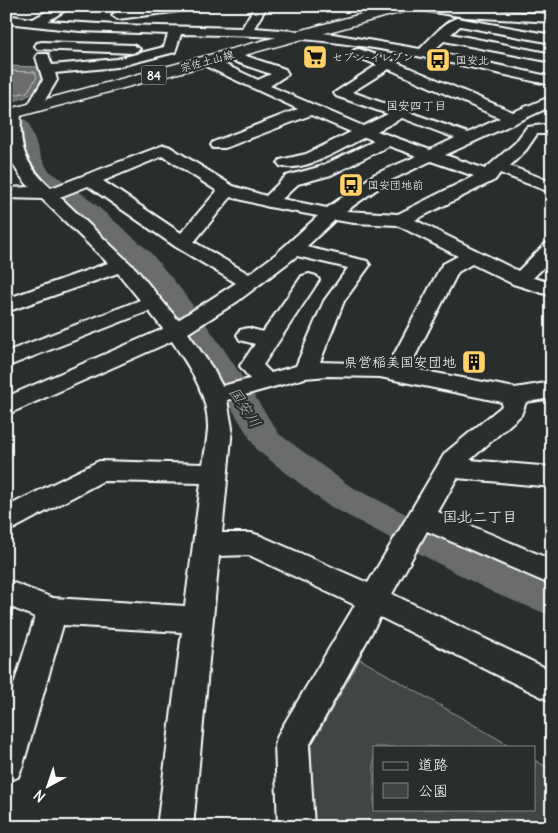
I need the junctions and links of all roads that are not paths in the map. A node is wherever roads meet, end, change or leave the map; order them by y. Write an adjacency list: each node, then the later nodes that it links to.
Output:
1 (188, 6): 6 (street)
2 (261, 6): 14 (street)
3 (408, 6): 15 (main road, 宗佐土山線 / 84)
4 (419, 6): 7 (street)
5 (62, 8): 6 (street); 10 (street)
6 (150, 12): 12 (street)
7 (462, 17): 8 (street); 16 (street); 17 (street)
8 (552, 18)
9 (6, 19): 10 (street)
10 (35, 23): 11 (street)
11 (63, 26): 12 (street); 19 (street)
12 (146, 29): 13 (street)
13 (176, 29): 14 (street); 20 (street)
14 (246, 30): 15 (street)
15 (302, 35): 18 (street); 22 (main road, 宗佐土山線 / 84)
16 (440, 36): 21 (street); 23 (street)
17 (552, 39)
18 (362, 43): 21 (street); 25 (street)
19 (42, 46): 20 (street); 27 (street)
20 (159, 51): 27 (street)
21 (422, 54): 29 (street)
22 (229, 55): 24 (main road, 宗佐土山線 / 84); 30 (street)
23 (552, 58)
24 (206, 61): 30 (street); 32 (main road, 宗佐土山線 / 84)
25 (388, 64): 28 (street); 35 (street)
26 (448, 68): 28 (street)
27 (48, 70): 32 (street)
28 (416, 76): 37 (street)
29 (552, 81)
30 (258, 86): 34 (street)
31 (552, 100): 37 (street)
32 (34, 107): 36 (main road, 宗佐土山線 / 84)
33 (345, 107): 38 (street)
34 (310, 110): 39 (street); 41 (street)
35 (401, 113): 38 (street); 43 (street)
36 (10, 114): 47 (street)
37 (513, 118): 43 (street)
38 (386, 121): 41 (street)
39 (274, 125): 42 (street); 45 (street)
40 (552, 128): 49 (street)
41 (365, 132): 44 (street); 48 (street)
42 (292, 133)
43 (468, 138): 46 (street)
44 (388, 140): 46 (street); 55 (street)
45 (219, 145)
46 (430, 156): 49 (street); 56 (street)
47 (12, 160): 54 (street)
48 (286, 163)
49 (494, 171): 51 (street); 57 (street)
50 (90, 180): 52 (street); 54 (street); 58 (street)
51 (552, 188)
52 (227, 190): 55 (street); 58 (street)
53 (6, 192): 54 (street)
54 (48, 195): 62 (street)
55 (269, 202): 56 (street)
56 (332, 213): 57 (street); 59 (street)
57 (401, 220): 61 (street)
58 (183, 243): 65 (street)
59 (293, 248): 65 (street); 73 (street)
60 (552, 248): 64 (street)
61 (472, 256): 64 (street); 74 (street)
62 (121, 265): 67 (street); 68 (street)
63 (309, 280): 71 (street)
64 (520, 280): 66 (street)
65 (250, 283): 69 (street)
66 (552, 290)
67 (152, 302): 69 (street); 72 (street)
68 (6, 306)
69 (176, 331): 77 (street); 79 (street)
70 (248, 334): 71 (street)
71 (268, 341): 75 (street)
72 (6, 360)
73 (305, 371): 74 (street); 75 (street)
74 (395, 373): 78 (street)
75 (266, 382): 77 (street)
76 (552, 390): 78 (street)
77 (215, 396): 81 (street)
78 (515, 396): 80 (street)
79 (6, 407)
80 (450, 468): 82 (street); 83 (street)
81 (215, 474): 84 (street); 85 (street)
82 (552, 477)
83 (421, 517): 86 (street); 88 (street)
84 (6, 520)
85 (207, 545): 88 (street); 90 (street)
86 (552, 573)
87 (6, 592): 89 (street)
88 (373, 600): 91 (street); 94 (street)
89 (52, 611): 90 (street); 92 (street)
90 (198, 620): 93 (street)
91 (552, 687)
92 (6, 765)
93 (175, 827)
94 (296, 827)

